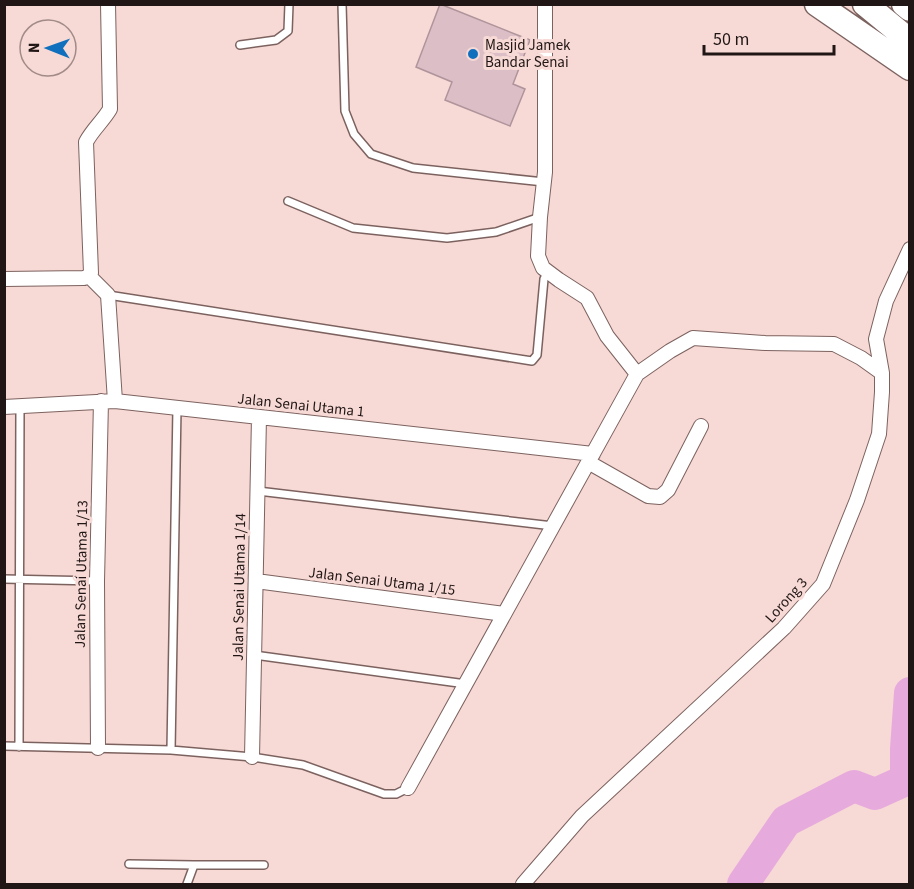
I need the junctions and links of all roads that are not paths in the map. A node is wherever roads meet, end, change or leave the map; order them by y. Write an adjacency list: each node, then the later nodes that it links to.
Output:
1 (108, 4): 17 (street)
2 (289, 4): 10 (lane)
3 (342, 4): 12 (lane)
4 (544, 4): 12 (street)
5 (817, 4): 11 (highway)
6 (865, 4): 9 (highway)
7 (903, 4): 8 (highway)
8 (909, 9)
9 (909, 41)
10 (240, 45)
11 (909, 68)
12 (544, 182): 14 (street)
13 (288, 201): 14 (lane)
14 (540, 217): 16 (street)
15 (909, 249): 20 (street, Lorong 3)
16 (548, 271): 19 (lane); 21 (street)
17 (89, 276): 18 (street); 19 (street)
18 (4, 279)
19 (108, 295): 22 (street, Jalan Senai Utama 1/13)
20 (882, 373): 21 (street); 48 (street, Lorong 3)
21 (637, 374): 28 (street)
22 (108, 401): 23 (street, Jalan Senai Utama 1); 25 (street, Jalan Senai Utama 1); 33 (street, Jalan Senai Utama 1/13)
23 (20, 406): 24 (street, Jalan Senai Utama 1); 32 (lane)
24 (4, 407)
25 (177, 408): 26 (street, Jalan Senai Utama 1); 41 (lane)
26 (259, 417): 28 (street, Jalan Senai Utama 1); 29 (street, Jalan Senai Utama 1/14)
27 (701, 426): 28 (street)
28 (591, 458): 30 (street)
29 (257, 491): 30 (lane); 34 (street, Jalan Senai Utama 1/14)
30 (553, 526): 35 (street)
31 (4, 579): 32 (lane)
32 (19, 579): 33 (lane); 39 (lane)
33 (97, 581): 40 (street, Jalan Senai Utama 1/13)
34 (256, 581): 35 (street, Jalan Senai Utama 1/15); 36 (street, Jalan Senai Utama 1/14)
35 (504, 614): 37 (street)
36 (254, 655): 37 (lane); 42 (street, Jalan Senai Utama 1/14)
37 (466, 684): 43 (street)
38 (4, 746): 39 (lane)
39 (19, 747): 40 (lane)
40 (98, 748): 41 (lane)
41 (171, 750): 42 (lane)
42 (252, 757): 43 (lane)
43 (408, 788)
44 (129, 864): 45 (lane)
45 (194, 865): 46 (lane); 47 (lane)
46 (264, 865)
47 (187, 885)
48 (523, 885)

